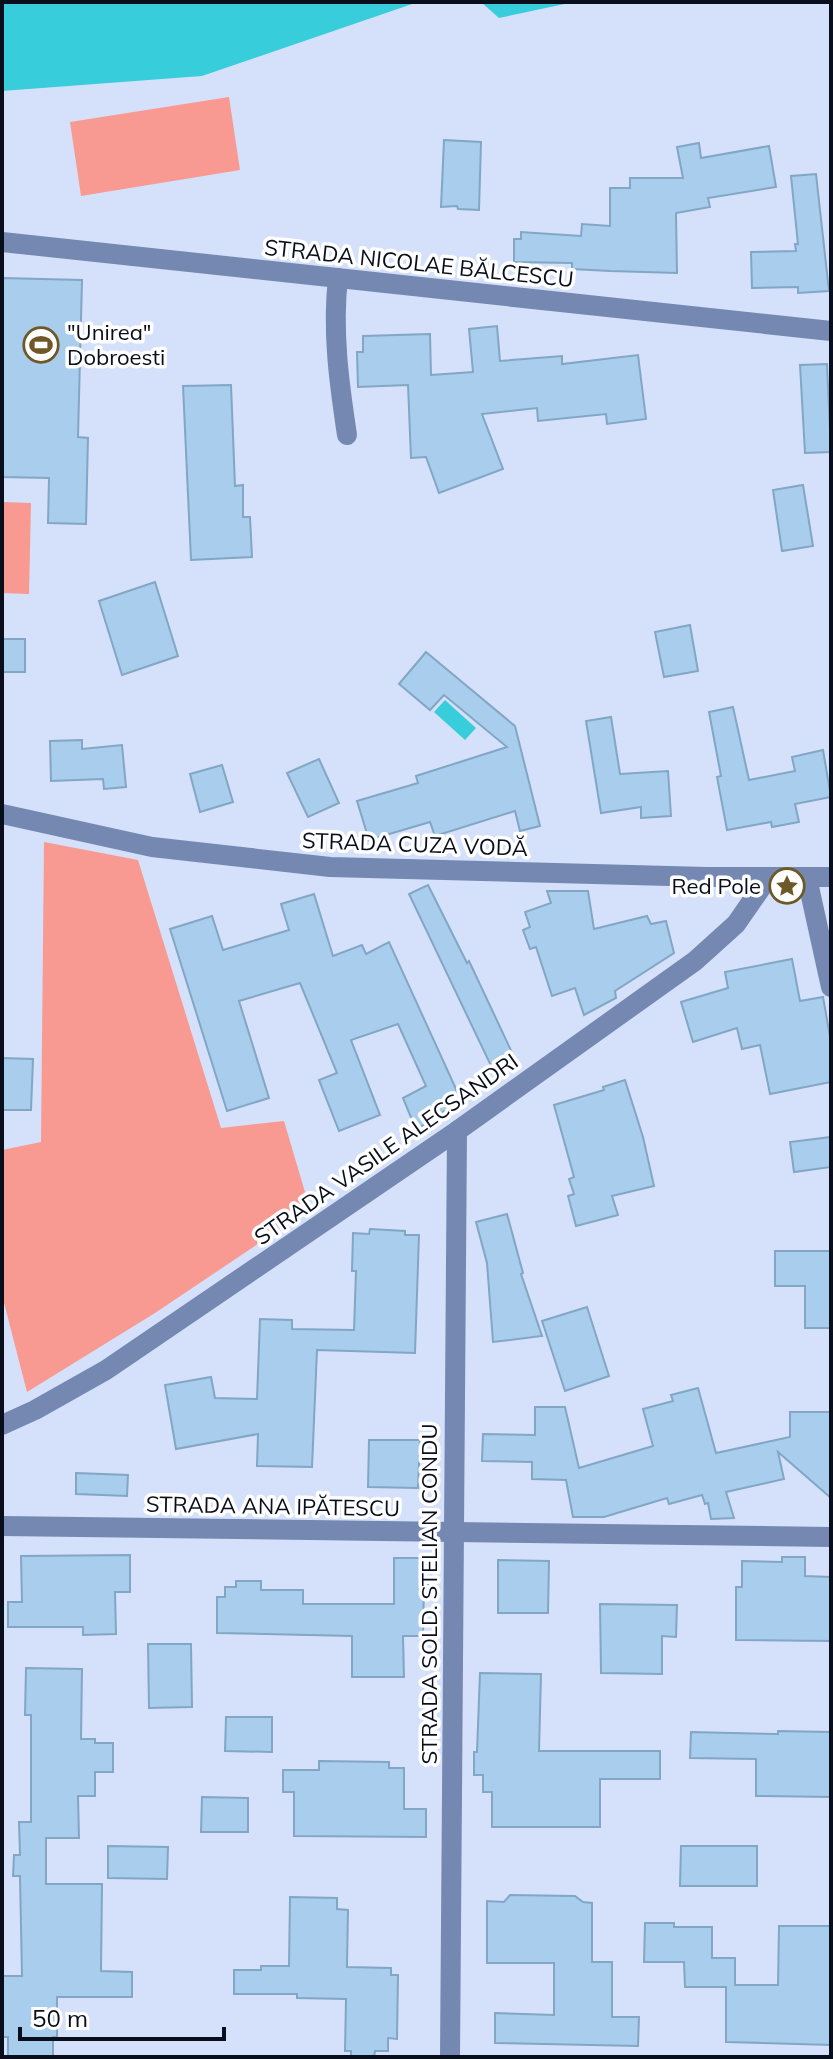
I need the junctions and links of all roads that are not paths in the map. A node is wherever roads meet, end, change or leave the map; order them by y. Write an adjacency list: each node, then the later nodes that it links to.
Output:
1 (2, 242): 2 (street, STRADA NICOLAE BĂLCESCU)
2 (338, 278): 3 (street, STRADA NICOLAE BĂLCESCU); 4 (street)
3 (831, 331)
4 (347, 435)
5 (2, 814): 7 (street, STRADA CUZA VODĂ)
6 (831, 877): 8 (street, STRADA CUZA VODĂ)
7 (768, 878): 8 (street, STRADA CUZA VODĂ); 10 (street, STRADA VASILE ALECSANDRI)
8 (807, 878): 9 (street)
9 (831, 987)
10 (457, 1131): 11 (street, STRADA VASILE ALECSANDRI); 13 (street, STRADA SOLD. STELIAN CONDU)
11 (2, 1425)
12 (2, 1526): 13 (street, STRADA ANA IPĂTESCU)
13 (454, 1534): 14 (street, STRADA ANA IPĂTESCU); 15 (street, STRADA SOLD. STELIAN CONDU)
14 (831, 1537)
15 (450, 2057)

